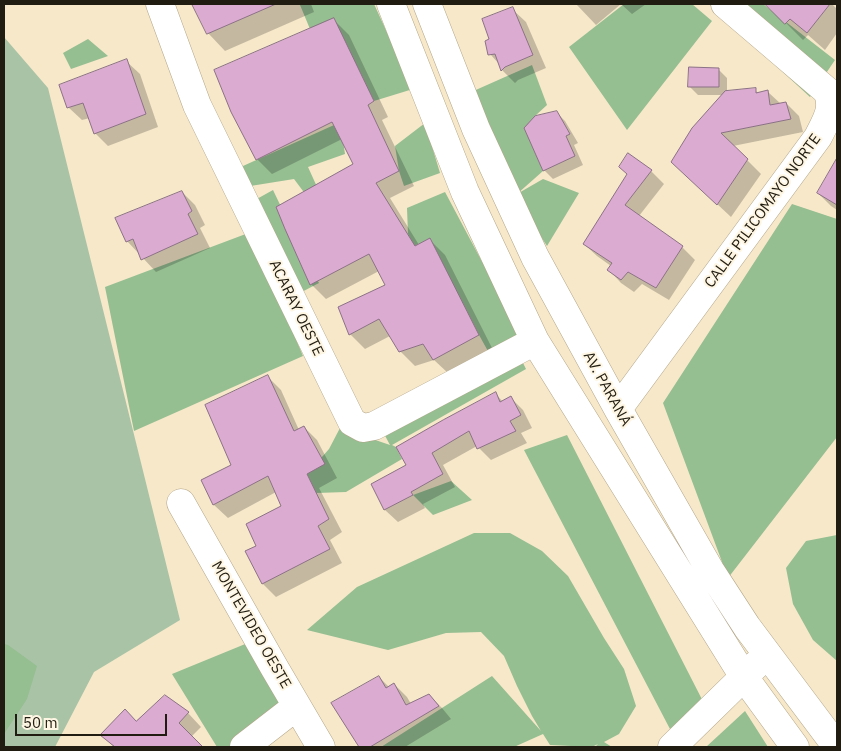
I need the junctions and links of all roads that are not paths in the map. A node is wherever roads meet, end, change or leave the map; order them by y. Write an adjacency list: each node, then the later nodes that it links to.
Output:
1 (160, 4): 8 (street, ACARAY OESTE)
2 (391, 4): 6 (street)
3 (427, 4): 5 (street, AV. PARANÁ)
4 (725, 4): 7 (street, CALLE PILICOMAYO NORTE)
5 (439, 34): 6 (street); 9 (street, AV. PARANÁ)
6 (408, 48): 8 (street)
7 (834, 105): 9 (street, CALLE PILICOMAYO NORTE)
8 (535, 340): 12 (street)
9 (618, 409): 11 (street, AV. PARANÁ)
10 (181, 503): 13 (street, MONTEVIDEO OESTE)
11 (768, 654): 12 (street); 18 (street, AV. PARANÁ)
12 (744, 677): 16 (street); 17 (street)
13 (297, 706): 14 (street); 15 (street, MONTEVIDEO OESTE)
14 (244, 747)
15 (321, 747)
16 (672, 747)
17 (795, 747)
18 (837, 747)

